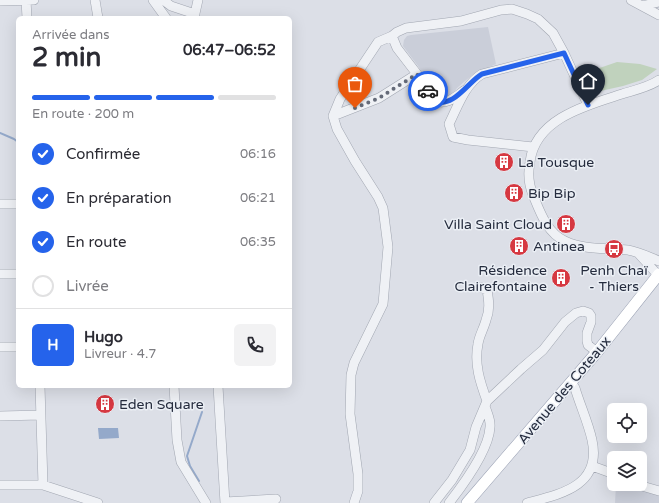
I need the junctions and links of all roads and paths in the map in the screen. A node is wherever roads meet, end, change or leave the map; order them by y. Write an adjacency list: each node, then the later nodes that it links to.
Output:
1 (26, 0): 2 (street); 7 (street); 12 (street)
2 (34, 0)
3 (95, 0): 13 (street)
4 (153, 0): 9 (street)
5 (198, 0): 14 (street)
6 (631, 0): 10 (street)
7 (0, 1)
8 (659, 2): 10 (street)
9 (164, 6): 14 (street)
10 (642, 6): 11 (street)
11 (659, 15)
12 (27, 16)
13 (98, 16)
14 (194, 16)
15 (392, 36): 16 (street); 17 (street); 21 (street)
16 (564, 53): 19 (street); 20 (street)
17 (417, 74): 19 (street); 21 (street)
18 (659, 80): 20 (street)
19 (467, 89): 22 (street)
20 (588, 105): 22 (street)
21 (333, 116): 53 (street)
22 (533, 147): 25 (street)
23 (0, 204): 24 (street)
24 (16, 204)
25 (637, 252): 26 (street); 29 (street)
26 (656, 258)
27 (0, 274): 28 (street)
28 (16, 274)
29 (659, 275): 33 (main road, Avenue des Coteaux)
30 (480, 287): 38 (street)
31 (0, 347): 32 (street)
32 (16, 347)
33 (597, 352): 34 (main road, Avenue des Coteaux); 38 (street)
34 (571, 382): 41 (street); 56 (main road, Avenue des Coteaux)
35 (40, 388): 39 (street)
36 (174, 388): 52 (street)
37 (218, 388): 49 (street)
38 (486, 404): 54 (street); 55 (street)
39 (41, 415): 40 (street); 44 (street)
40 (0, 416)
41 (592, 466): 42 (street); 57 (street)
42 (607, 471)
43 (0, 485): 44 (street)
44 (43, 485): 47 (street)
45 (647, 488): 46 (street)
46 (659, 491)
47 (71, 493): 50 (street); 51 (street)
48 (276, 499): 49 (street)
49 (225, 502)
50 (68, 503)
51 (98, 503)
52 (206, 503)
53 (354, 503)
54 (434, 503)
55 (449, 503)
56 (467, 503)
57 (527, 503)

